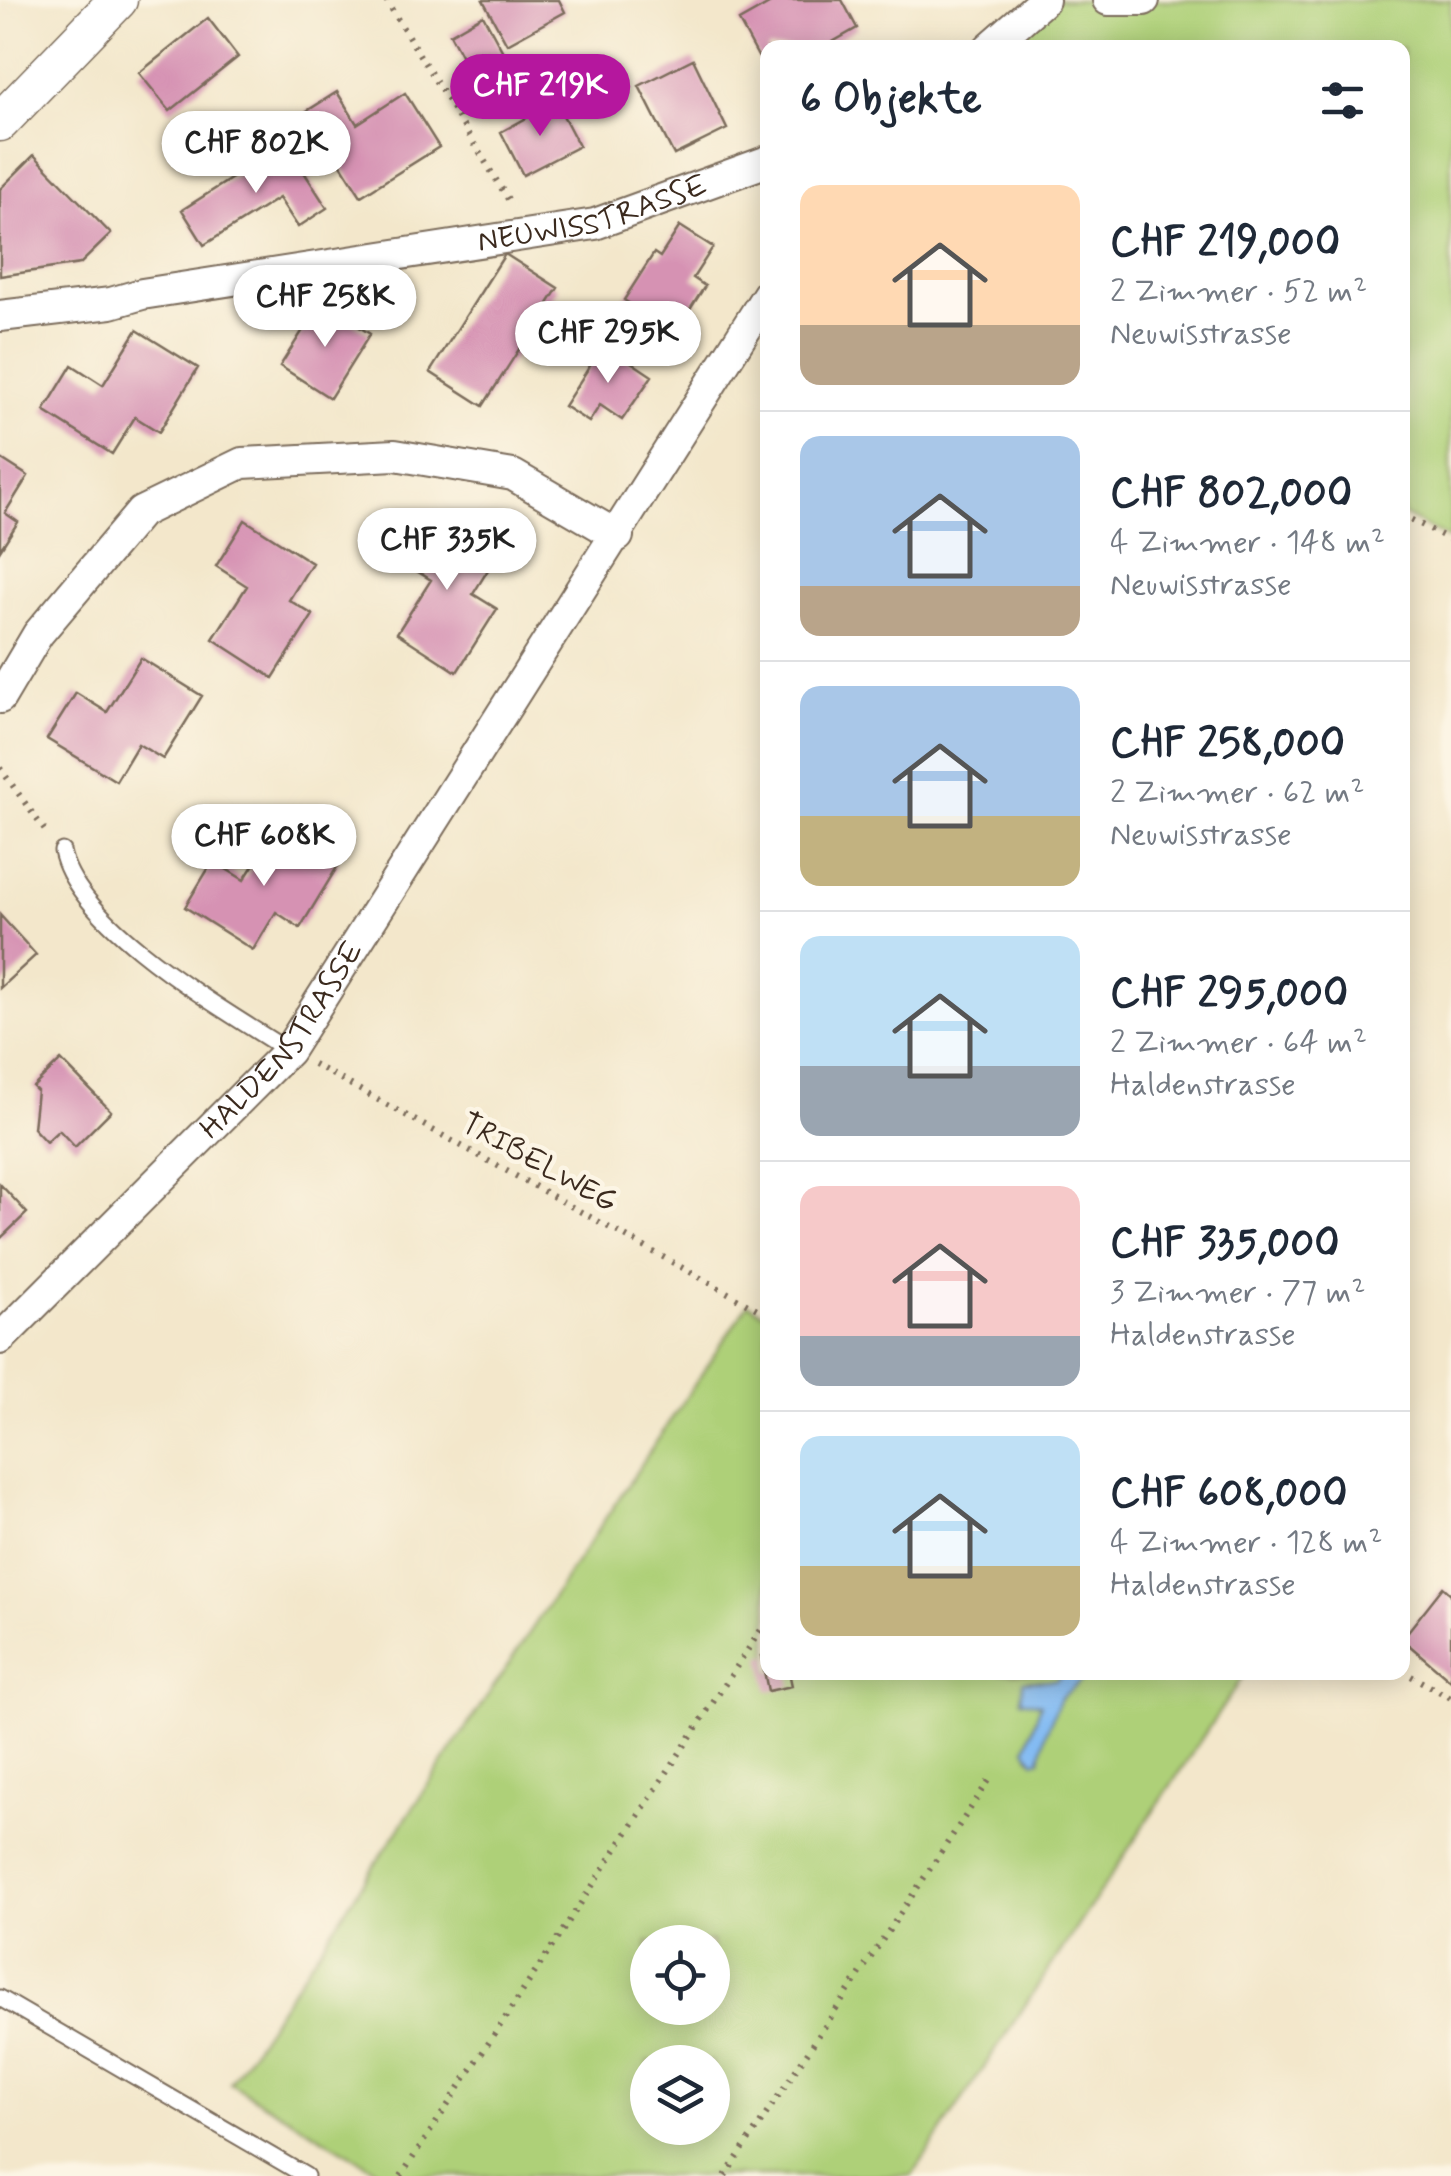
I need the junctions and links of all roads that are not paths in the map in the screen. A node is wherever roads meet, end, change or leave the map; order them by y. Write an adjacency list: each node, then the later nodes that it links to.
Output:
1 (118, 0): 6 (street)
2 (1044, 0): 5 (street)
3 (1108, 0): 4 (street)
4 (1144, 0)
5 (998, 40)
6 (0, 122)
7 (760, 164): 9 (street, NEUWISSTRASSE)
8 (760, 307): 10 (street, HALDENSTRASSE)
9 (0, 316)
10 (618, 536): 11 (street); 13 (street, HALDENSTRASSE)
11 (0, 698)
12 (62, 851): 13 (lane)
13 (288, 1050): 14 (street, HALDENSTRASSE)
14 (0, 1339)
15 (0, 1998): 16 (lane)
16 (306, 2176)

